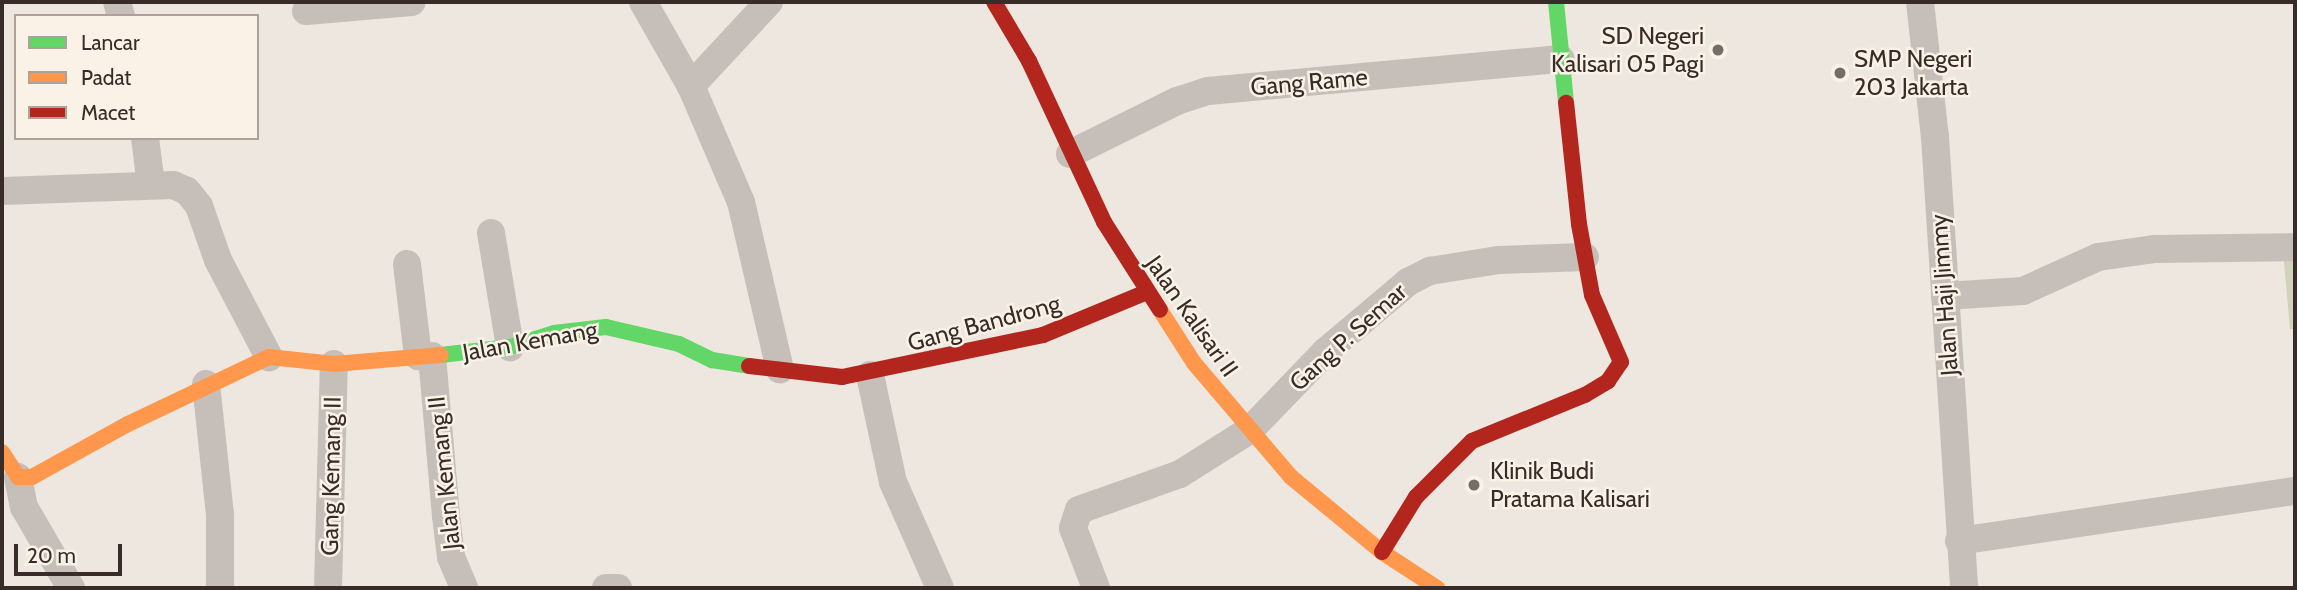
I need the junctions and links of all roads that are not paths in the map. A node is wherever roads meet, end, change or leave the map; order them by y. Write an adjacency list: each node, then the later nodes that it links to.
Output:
1 (412, 2): 7 (street)
2 (643, 2): 9 (street)
3 (769, 2): 9 (street)
4 (994, 2): 11 (street, Jalan Kalisari II)
5 (1556, 2): 8 (street)
6 (1920, 2): 19 (street, Jalan Haji Jimmy)
7 (306, 10)
8 (1561, 59): 11 (street, Gang Rame); 16 (street)
9 (691, 86): 24 (street)
10 (145, 140): 12 (street)
11 (1070, 154): 18 (street, Jalan Kalisari II)
12 (151, 186): 13 (street); 22 (street)
13 (2, 191)
14 (491, 233): 20 (street)
15 (2295, 247): 19 (street)
16 (1586, 257): 27 (street, Gang P. Semar); 32 (street)
17 (407, 264): 21 (street, Jalan Kemang II)
18 (1147, 292): 25 (street, Gang Bandrong); 27 (street, Jalan Kalisari II)
19 (1945, 296): 31 (street, Jalan Haji Jimmy)
20 (510, 348): 21 (street, Jalan Kemang); 24 (street, Jalan Kemang)
21 (425, 356): 23 (street, Jalan Kemang); 36 (street, Jalan Kemang II)
22 (269, 357): 23 (street, Jalan Kemang); 26 (street, Jalan Kemang)
23 (334, 364): 35 (street, Gang Kemang II)
24 (780, 370): 25 (street, Jalan Kemang)
25 (870, 375): 39 (street)
26 (206, 384): 29 (street, Jalan Kemang); 34 (street)
27 (1250, 430): 32 (street, Jalan Kalisari II); 40 (street, Gang P. Semar)
28 (2, 453): 29 (street)
29 (18, 477): 33 (street)
30 (2295, 491): 31 (street)
31 (1959, 541): 42 (street, Jalan Haji Jimmy)
32 (1382, 552): 41 (street, Jalan Kalisari II)
33 (72, 588)
34 (220, 588)
35 (328, 588)
36 (464, 588)
37 (606, 588): 38 (street)
38 (618, 588)
39 (940, 588)
40 (1096, 588)
41 (1437, 588)
42 (1964, 588)

